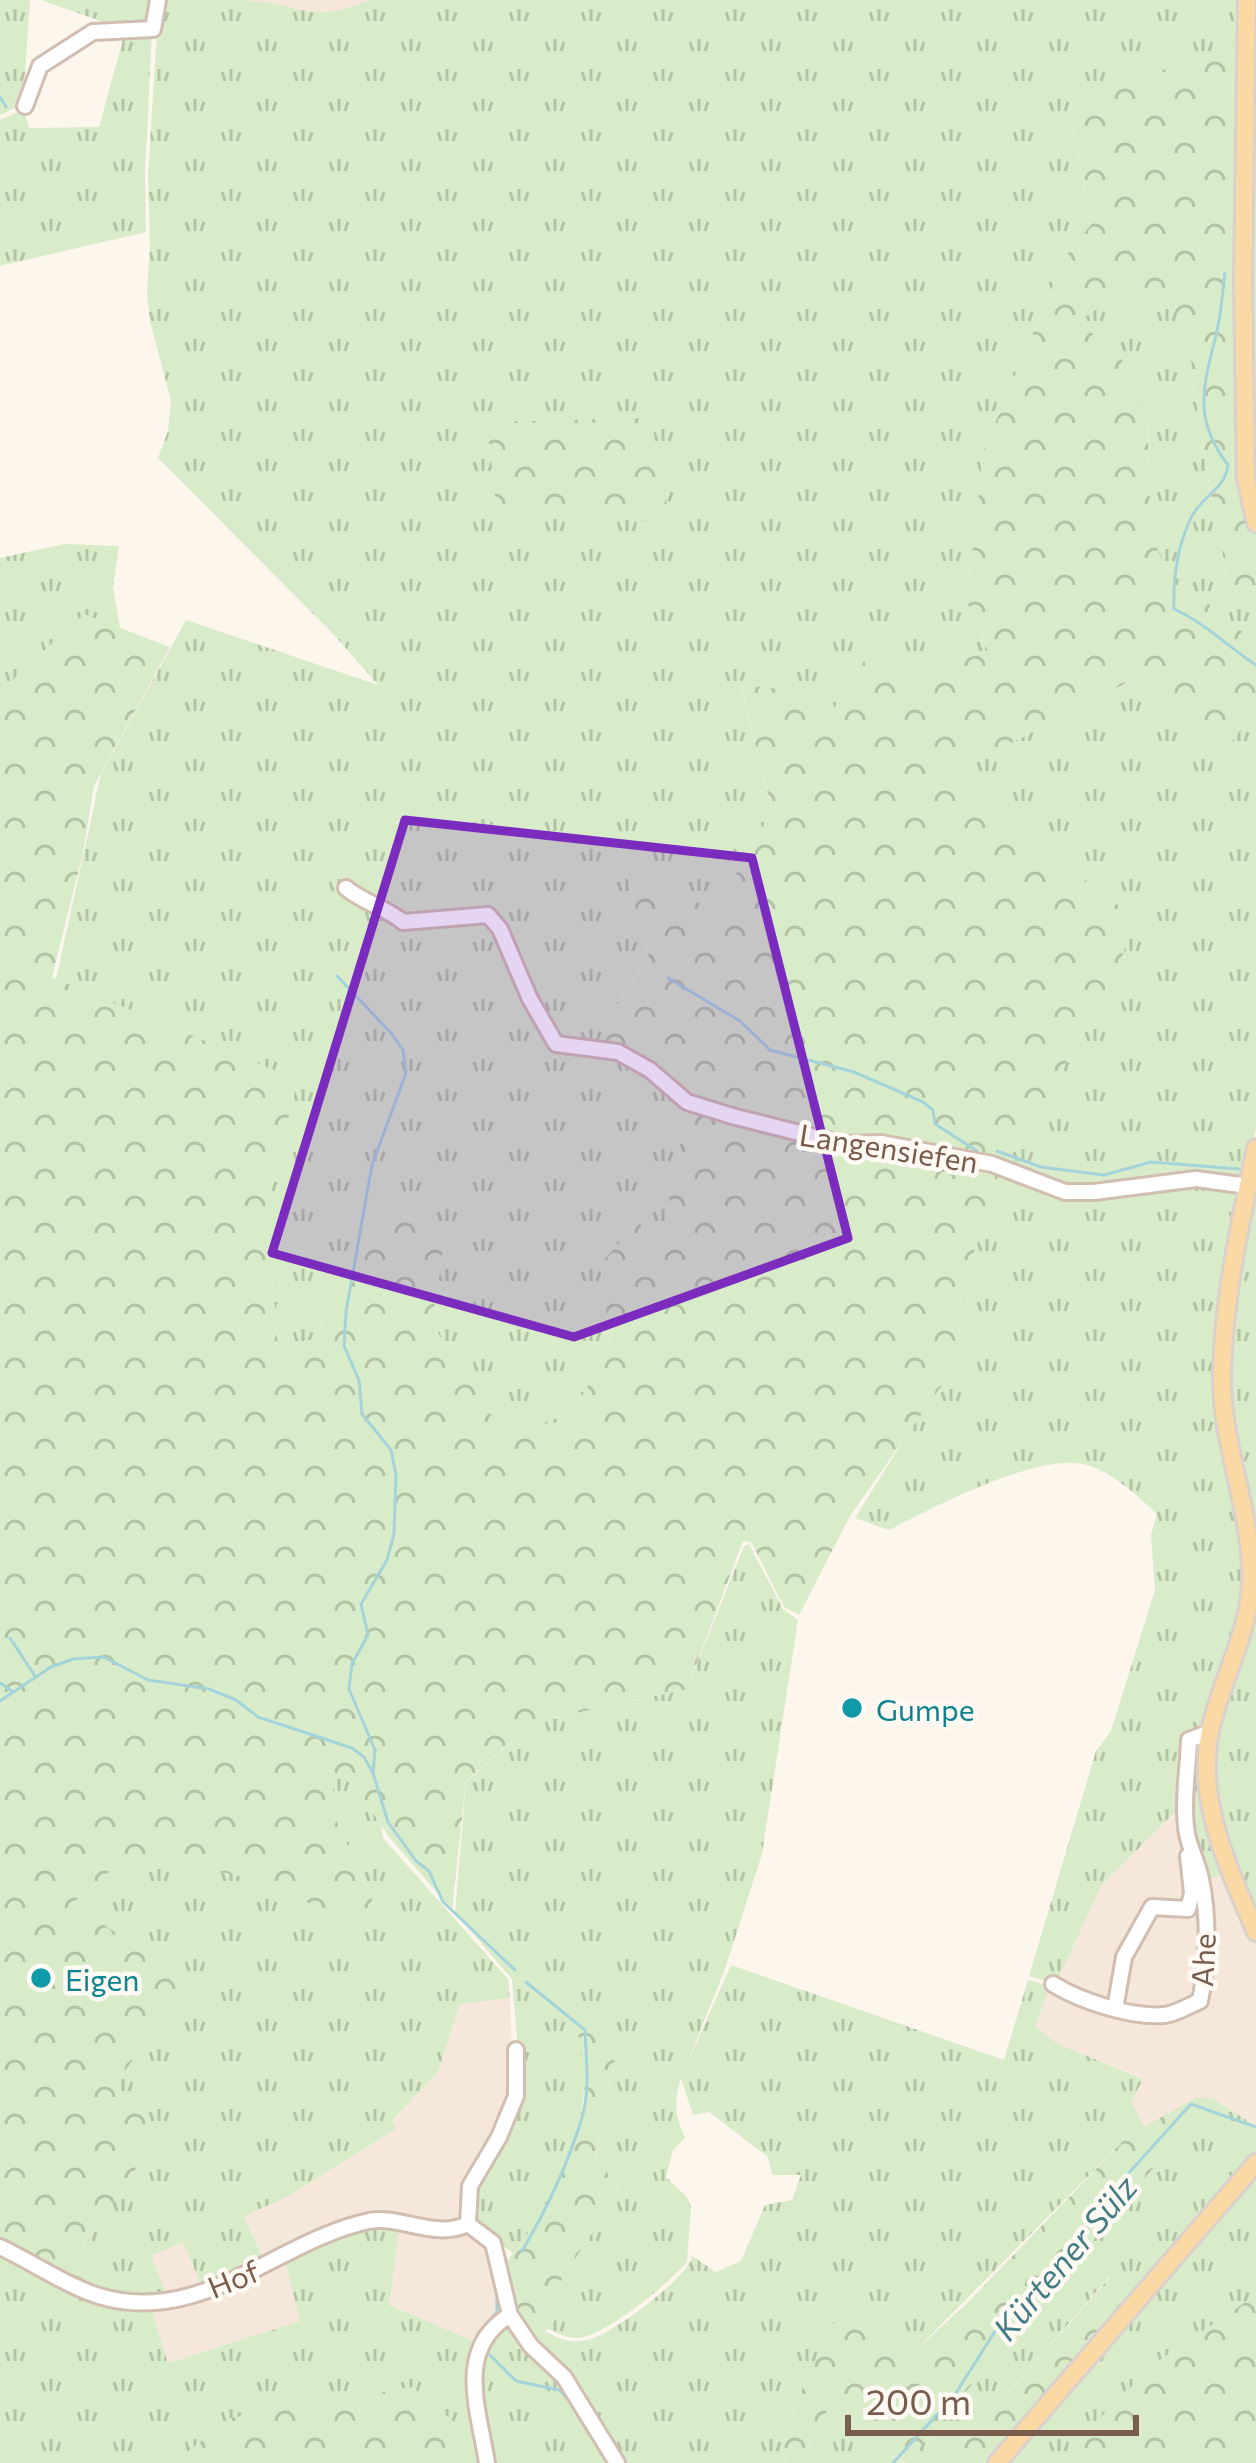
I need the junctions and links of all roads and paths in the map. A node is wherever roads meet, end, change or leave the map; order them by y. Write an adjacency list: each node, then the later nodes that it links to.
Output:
1 (158, 0): 3 (street)
2 (1247, 0): 4 (main road)
3 (25, 106)
4 (1256, 523)
5 (346, 888): 7 (street, Langensiefen)
6 (1256, 1148): 7 (main road)
7 (1248, 1186): 8 (main road)
8 (1210, 1732): 9 (street, Ahe); 10 (main road)
9 (1187, 1833): 12 (street, Ahe); 12 (street, Ahe)
10 (1256, 1932)
11 (1053, 1984): 12 (street, Ahe)
12 (1115, 2008)
13 (516, 2050): 15 (street)
14 (1256, 2163): 20 (main road)
15 (468, 2224): 16 (street, Hof); 17 (street)
16 (0, 2247)
17 (510, 2315): 18 (street); 19 (street)
18 (487, 2463)
19 (617, 2463)
20 (997, 2463)

